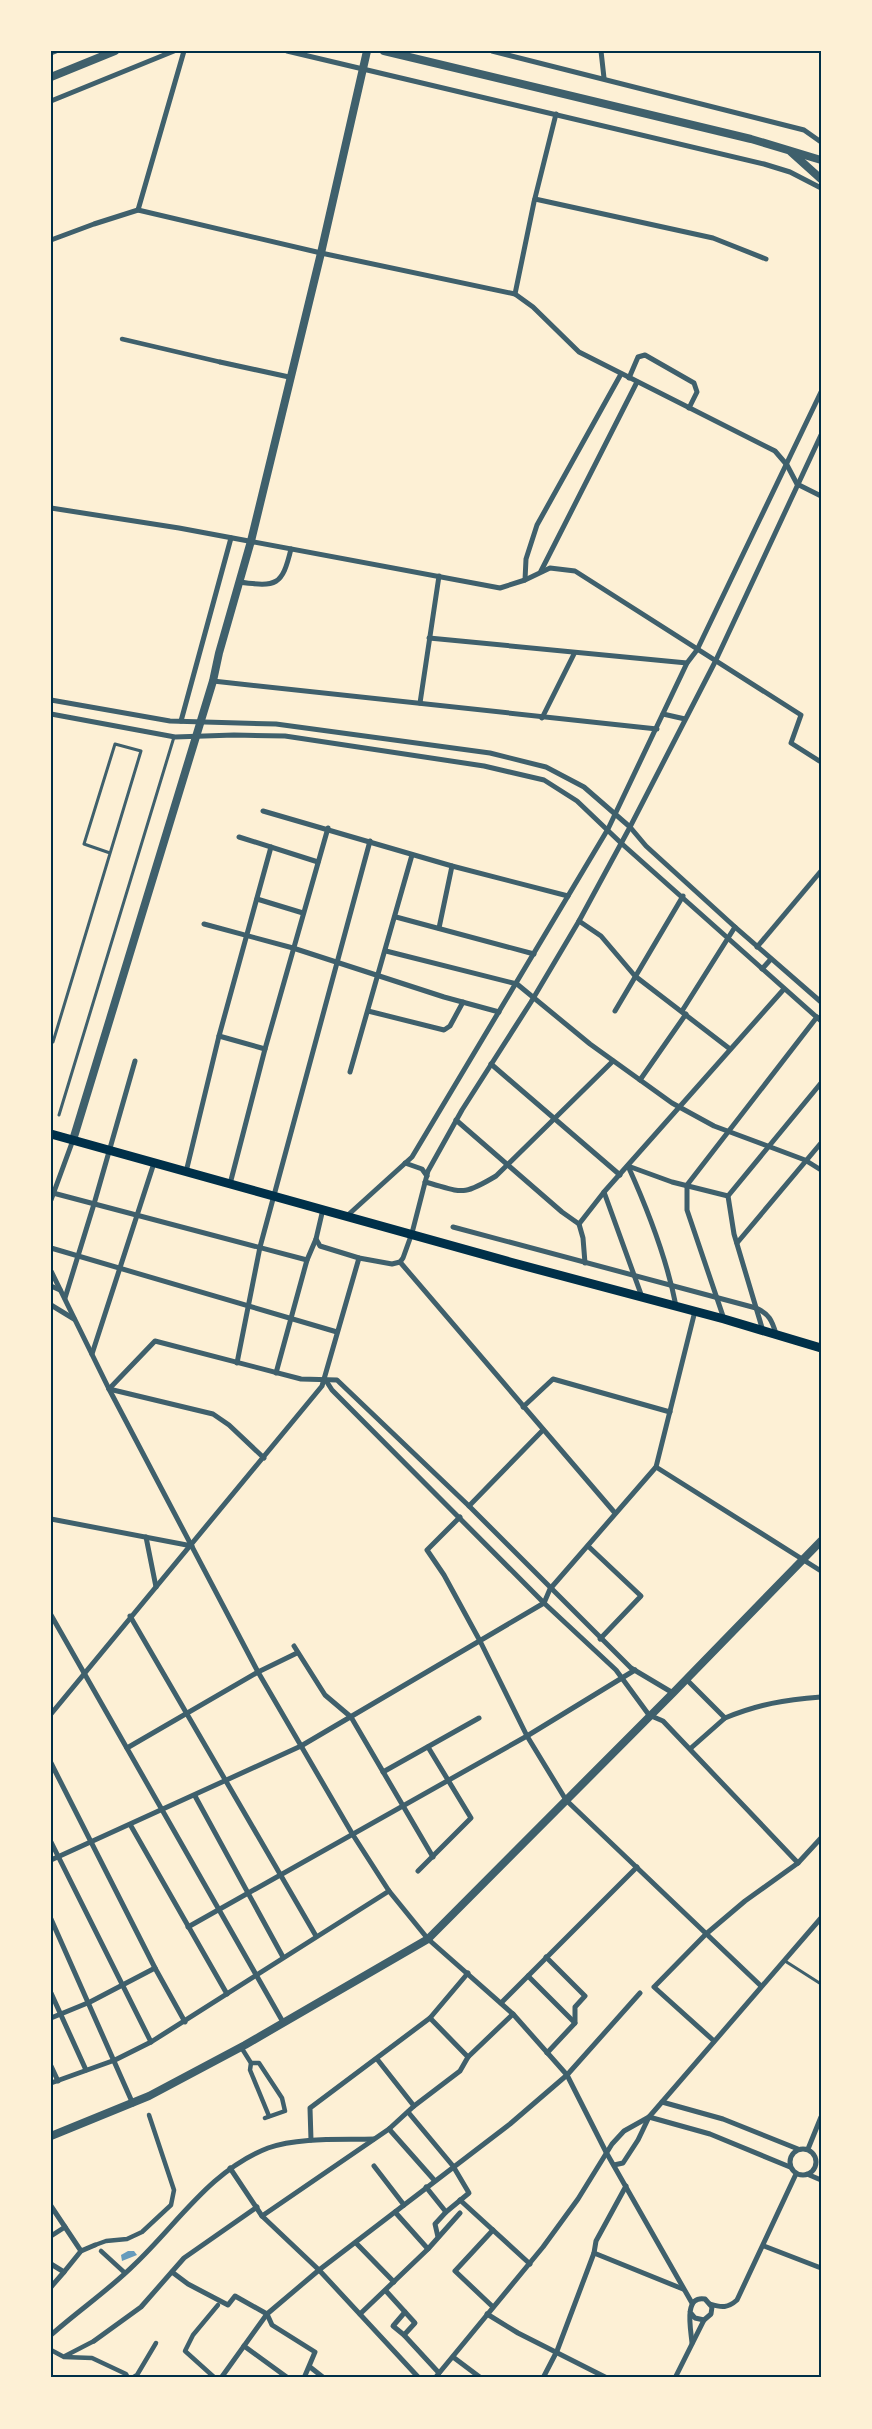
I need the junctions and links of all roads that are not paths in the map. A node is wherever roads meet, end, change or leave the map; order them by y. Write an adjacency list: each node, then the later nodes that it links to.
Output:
1 (56, 51): 10 (street)
2 (115, 51): 12 (street)
3 (174, 51): 14 (street)
4 (184, 51): 22 (street)
5 (287, 51): 11 (street)
6 (367, 51): 11 (street)
7 (384, 51): 17 (street)
8 (492, 51): 13 (street)
9 (601, 51): 13 (street)
10 (51, 53)
11 (362, 69): 15 (street); 24 (street)
12 (51, 77)
13 (604, 78): 16 (street)
14 (51, 101)
15 (556, 114): 20 (street); 21 (street)
16 (821, 142)
17 (790, 151): 18 (street); 19 (street)
18 (821, 160)
19 (821, 179)
20 (821, 188)
21 (535, 198): 25 (street); 26 (street)
22 (138, 210): 23 (street); 24 (street)
23 (51, 240)
24 (321, 253): 26 (street); 30 (street)
25 (766, 259)
26 (515, 294): 29 (street)
27 (122, 339): 28 (street)
28 (220, 362): 30 (street)
29 (621, 374): 31 (street); 45 (street)
30 (290, 377): 41 (street)
31 (629, 378): 32 (street); 34 (street)
32 (636, 382): 34 (street); 43 (street)
33 (821, 392): 36 (street)
34 (689, 408): 36 (street)
35 (821, 435): 37 (street)
36 (787, 465): 37 (street); 48 (street)
37 (798, 484): 38 (street); 50 (street)
38 (821, 496)
39 (51, 508): 40 (street)
40 (232, 538): 41 (street); 59 (street)
41 (251, 541): 42 (street); 46 (street)
42 (291, 549): 44 (street); 46 (street)
43 (540, 571): 45 (street); 48 (street)
44 (439, 576): 45 (street); 47 (street)
45 (524, 580)
46 (239, 582): 52 (street)
47 (429, 638): 49 (street); 54 (street)
48 (697, 650): 50 (street); 51 (street)
49 (574, 654): 51 (street); 57 (street)
50 (715, 662): 58 (street); 68 (street)
51 (687, 663): 56 (street)
52 (213, 681): 54 (street); 60 (street)
53 (51, 700): 59 (street)
54 (420, 703): 57 (street)
55 (51, 714): 62 (street)
56 (664, 714): 58 (street); 61 (street)
57 (542, 718): 61 (street)
58 (685, 719): 71 (street)
59 (181, 721): 60 (street)
60 (199, 722): 63 (street); 64 (street)
61 (656, 729): 70 (street)
62 (174, 737): 63 (street); 124 (lane)
63 (195, 737): 66 (street); 129 (street)
64 (388, 739): 65 (street); 66 (street)
65 (411, 742): 67 (street); 70 (street)
66 (386, 752): 67 (street)
67 (408, 755): 73 (street)
68 (821, 762)
69 (263, 811): 72 (street)
70 (616, 815): 71 (street); 73 (street)
71 (630, 827): 76 (street); 90 (street)
72 (328, 828): 75 (street); 80 (street)
73 (608, 830): 76 (street); 83 (street)
74 (239, 837): 77 (street)
75 (370, 841): 79 (street); 99 (street)
76 (621, 843): 84 (street); 88 (street)
77 (271, 847): 80 (street); 85 (street)
78 (110, 853): 78 (lane); 114 (lane)
79 (412, 855): 81 (street); 87 (street)
80 (318, 862): 86 (street)
81 (452, 866): 83 (street); 91 (street)
82 (821, 871): 94 (street)
83 (568, 896): 97 (street)
84 (683, 896): 93 (street); 102 (street)
85 (257, 899): 86 (street); 92 (street)
86 (303, 913): 95 (street)
87 (396, 917): 91 (street); 96 (street)
88 (580, 921): 102 (street); 105 (street)
89 (204, 924): 92 (street)
90 (735, 927): 93 (street); 94 (street)
91 (439, 928): 97 (street)
92 (248, 936): 95 (street); 113 (street)
93 (728, 938): 100 (street); 111 (street)
94 (757, 947): 98 (street)
95 (293, 948): 99 (street); 115 (street)
96 (386, 950): 101 (street); 103 (street)
97 (534, 954): 103 (street)
98 (771, 959): 100 (street); 107 (street)
99 (336, 963): 101 (street); 146 (street)
100 (762, 969): 104 (street)
101 (379, 976): 106 (street); 108 (street)
102 (635, 976): 109 (street); 111 (street)
103 (517, 984): 105 (street); 110 (street)
104 (784, 989): 112 (street); 116 (street)
105 (534, 997): 118 (street); 119 (street)
106 (463, 1002): 108 (street); 110 (street)
107 (821, 1002)
108 (368, 1011): 120 (street)
109 (615, 1011)
110 (499, 1012): 135 (street)
111 (684, 1012): 116 (street); 121 (street)
112 (819, 1019): 127 (street)
113 (218, 1036): 115 (street); 139 (street)
114 (53, 1042)
115 (265, 1049): 142 (street)
116 (730, 1049): 123 (street)
117 (135, 1061): 132 (street)
118 (613, 1061): 121 (street); 125 (street)
119 (491, 1064): 125 (street); 126 (street)
120 (350, 1072)
121 (640, 1080): 123 (street)
122 (821, 1083): 131 (street)
123 (681, 1108): 127 (street); 137 (street)
124 (59, 1115)
125 (555, 1118): 136 (street); 140 (street)
126 (456, 1120): 136 (street); 141 (street)
127 (730, 1132): 131 (street); 143 (street)
128 (51, 1134): 129 (main road)
129 (73, 1140): 132 (main road); 145 (street)
130 (821, 1143): 133 (street)
131 (768, 1146): 133 (street); 147 (street)
132 (110, 1150): 134 (main road); 149 (street)
133 (805, 1160): 138 (street); 157 (street)
134 (154, 1163): 139 (main road); 152 (street)
135 (405, 1163): 141 (street); 151 (street)
136 (508, 1166): 141 (street); 153 (street)
137 (628, 1166): 140 (street); 143 (street); 169 (street)
138 (821, 1170)
139 (186, 1172): 142 (main road)
140 (620, 1175): 144 (street)
141 (426, 1180): 155 (street)
142 (230, 1185): 146 (main road)
143 (686, 1185): 147 (street); 173 (street)
144 (604, 1192): 153 (street); 167 (street)
145 (53, 1193): 148 (street); 149 (street)
146 (274, 1196): 150 (main road); 159 (street)
147 (728, 1196): 157 (street)
148 (51, 1200)
149 (94, 1204): 152 (street); 160 (street)
150 (323, 1208): 151 (main road); 156 (street)
151 (348, 1215): 155 (main road)
152 (138, 1216): 159 (street); 165 (street)
153 (579, 1224): 164 (street)
154 (453, 1227): 164 (street)
155 (412, 1234): 163 (street); 171 (main road)
156 (316, 1239): 161 (street); 162 (street)
157 (737, 1243): 177 (street)
158 (51, 1248): 160 (street)
159 (260, 1248): 162 (street); 175 (street)
160 (79, 1256): 165 (street); 172 (street)
161 (359, 1258): 163 (street); 183 (street)
162 (307, 1260): 180 (street)
163 (400, 1262): 191 (street)
164 (585, 1263): 167 (street)
165 (121, 1268): 175 (street); 186 (street)
166 (51, 1271): 170 (street)
167 (634, 1276): 169 (street); 171 (street)
168 (51, 1286): 170 (street)
169 (672, 1286): 173 (street); 176 (street)
170 (61, 1290): 172 (street)
171 (642, 1297): 176 (main road)
172 (64, 1298): 179 (street)
173 (718, 1299): 177 (street); 181 (street)
174 (51, 1305): 179 (street)
175 (248, 1305): 180 (street); 187 (street)
176 (676, 1306): 178 (main road)
177 (756, 1308): 182 (street); 184 (street)
178 (695, 1311): 181 (main road); 192 (street)
179 (75, 1319): 186 (street)
180 (292, 1319): 183 (street); 188 (street)
181 (724, 1319): 182 (main road)
182 (763, 1331): 184 (main road)
183 (336, 1332): 189 (street)
184 (776, 1335): 185 (main road)
185 (821, 1348)
186 (92, 1354): 190 (street)
187 (237, 1363): 188 (street); 190 (street)
188 (276, 1373): 189 (street)
189 (324, 1379): 194 (street); 196 (street); 198 (street)
190 (109, 1389): 194 (street); 202 (street)
191 (523, 1407): 192 (street); 193 (street)
192 (670, 1412): 195 (street)
193 (543, 1430): 196 (street); 197 (street)
194 (264, 1458): 202 (street)
195 (656, 1467): 197 (street); 204 (street)
196 (468, 1506): 207 (street)
197 (615, 1513): 203 (street)
198 (460, 1517): 208 (street); 212 (street)
199 (51, 1519): 200 (street)
200 (146, 1536): 202 (street); 206 (street)
201 (821, 1541): 204 (street)
202 (192, 1546): 206 (street); 216 (street)
203 (588, 1546): 207 (street); 211 (street)
204 (802, 1558): 205 (street); 219 (street)
205 (821, 1572)
206 (156, 1587): 210 (street)
207 (550, 1589): 208 (street); 211 (street)
208 (544, 1603): 212 (street); 218 (street)
209 (51, 1615): 217 (street)
210 (130, 1616): 217 (street); 223 (street)
211 (600, 1638): 215 (street)
212 (480, 1641): 225 (street); 228 (street)
213 (294, 1646): 214 (street)
214 (297, 1653): 216 (street); 225 (street)
215 (634, 1670): 218 (street); 220 (street)
216 (258, 1672): 223 (street); 229 (street)
217 (84, 1674): 222 (street); 231 (street)
218 (623, 1678): 224 (street); 228 (street)
219 (686, 1679): 220 (street); 227 (street)
220 (673, 1693): 224 (street)
221 (821, 1697): 227 (street)
222 (51, 1714)
223 (187, 1714): 231 (street); 236 (street)
224 (649, 1715): 232 (street); 238 (street)
225 (351, 1717): 229 (street); 234 (street)
226 (479, 1718): 230 (street)
227 (725, 1718): 232 (street)
228 (528, 1736): 235 (street); 238 (street)
229 (301, 1746): 236 (street); 242 (street)
230 (428, 1747): 234 (street); 235 (street)
231 (127, 1748): 240 (street)
232 (691, 1748): 249 (street)
233 (51, 1763): 245 (street)
234 (383, 1772): 239 (street)
235 (448, 1780): 239 (street); 247 (street)
236 (228, 1781): 237 (street); 252 (street)
237 (194, 1796): 240 (street); 254 (street)
238 (566, 1800): 250 (street); 261 (street)
239 (402, 1806): 242 (street); 247 (street)
240 (162, 1811): 241 (street); 255 (street)
241 (131, 1826): 245 (street); 258 (street)
242 (353, 1835): 252 (street); 253 (street)
243 (821, 1838): 249 (street)
244 (51, 1842): 246 (street)
245 (91, 1842): 246 (street); 265 (street)
246 (59, 1857): 248 (street); 270 (street)
247 (433, 1857): 251 (street)
248 (51, 1860)
249 (798, 1863): 259 (street)
250 (637, 1867): 259 (street); 263 (street)
251 (418, 1871)
252 (280, 1874): 254 (street); 260 (street)
253 (389, 1890): 260 (street); 261 (street)
254 (248, 1893): 255 (street); 262 (street)
255 (219, 1909): 258 (street); 267 (street)
256 (821, 1918): 264 (street)
257 (51, 1919): 275 (street)
258 (188, 1927): 274 (street)
259 (706, 1934): 271 (street); 284 (street)
260 (316, 1936): 262 (street)
261 (428, 1939): 266 (street); 282 (street)
262 (284, 1957): 267 (street)
263 (546, 1957): 268 (street); 283 (street)
264 (784, 1961): 269 (lane); 271 (street)
265 (155, 1968): 270 (street); 281 (street)
266 (468, 1973): 276 (street); 280 (street)
267 (256, 1976): 274 (street); 282 (street)
268 (528, 1976): 276 (street); 283 (street)
269 (821, 1984)
270 (122, 1986): 275 (street); 285 (street)
271 (761, 1986): 284 (street)
272 (51, 1993): 277 (street)
273 (640, 1993): 294 (street)
274 (227, 1994): 281 (street)
275 (90, 2002): 277 (street); 290 (street)
276 (501, 2003): 278 (street)
277 (61, 2014): 279 (street); 293 (street)
278 (513, 2014): 287 (street); 288 (street)
279 (51, 2018)
280 (430, 2018): 288 (street); 289 (street)
281 (185, 2022): 285 (street)
282 (283, 2022): 286 (street)
283 (575, 2023): 287 (street)
284 (714, 2041): 297 (street)
285 (151, 2042): 290 (street)
286 (240, 2047): 291 (street); 298 (street)
287 (547, 2053): 294 (street)
288 (468, 2057): 299 (street)
289 (377, 2059): 299 (street); 306 (street)
290 (115, 2060): 293 (street); 298 (street)
291 (251, 2063): 291 (street)
292 (51, 2066): 295 (street)
293 (86, 2070): 295 (street)
294 (566, 2075): 310 (street); 314 (street)
295 (58, 2081): 296 (street)
296 (51, 2083)
297 (662, 2102): 302 (street); 308 (street)
298 (134, 2104): 305 (street)
299 (414, 2106): 300 (street)
300 (408, 2112): 304 (street); 314 (street)
301 (149, 2115): 336 (street)
302 (649, 2117): 310 (street); 312 (street); 315 (street)
303 (821, 2118): 309 (street)
304 (389, 2129): 307 (street); 320 (street)
305 (51, 2136)
306 (311, 2140): 307 (street); 316 (street)
307 (374, 2140): 330 (street)
308 (798, 2149): 309 (street); 315 (street)
309 (808, 2149): 311 (street)
310 (606, 2152): 312 (street); 343 (street)
311 (818, 2158): 318 (street)
312 (614, 2165): 321 (street)
313 (374, 2166): 324 (street)
314 (453, 2166): 320 (street); 323 (street)
315 (790, 2167): 317 (street)
316 (230, 2168): 326 (street); 348 (street)
317 (796, 2174): 318 (street); 337 (street)
318 (807, 2174): 319 (street)
319 (821, 2180)
320 (435, 2181): 322 (street)
321 (626, 2186): 341 (street); 351 (street)
322 (426, 2187): 324 (street); 328 (street)
323 (460, 2200): 328 (street); 332 (street)
324 (404, 2205): 327 (street)
325 (51, 2206): 331 (street)
326 (257, 2207): 330 (street); 347 (street)
327 (395, 2212): 335 (street); 338 (street)
328 (446, 2212): 334 (street)
329 (460, 2212): 334 (street)
330 (262, 2216): 345 (street)
331 (65, 2227): 333 (street); 339 (street)
332 (493, 2230): 343 (street); 356 (street)
333 (51, 2236)
334 (438, 2237): 338 (street)
335 (356, 2243): 345 (street); 349 (street)
336 (95, 2244): 339 (street)
337 (764, 2246): 344 (street); 354 (street)
338 (428, 2249): 349 (street)
339 (81, 2251): 346 (street)
340 (101, 2251): 348 (street)
341 (594, 2253): 351 (street); 370 (street)
342 (51, 2264): 346 (street)
343 (530, 2264): 356 (street)
344 (821, 2268)
345 (319, 2270): 359 (street); 360 (street)
346 (64, 2272): 350 (street)
347 (172, 2272): 359 (street); 365 (street)
348 (126, 2273): 363 (street)
349 (394, 2282): 352 (street)
350 (51, 2287)
351 (683, 2289): 353 (street)
352 (386, 2291): 357 (street); 360 (street)
353 (692, 2303): 354 (street); 358 (street)
354 (710, 2304): 362 (street)
355 (218, 2306): 377 (street)
356 (494, 2307): 361 (street)
357 (405, 2312): 364 (street); 364 (street)
358 (690, 2312): 362 (street); 367 (street)
359 (267, 2314): 368 (street); 373 (street)
360 (360, 2314): 382 (street)
361 (487, 2314): 370 (street); 372 (street)
362 (704, 2320): 367 (street)
363 (51, 2335)
364 (404, 2335): 374 (street)
365 (94, 2341): 371 (street)
366 (156, 2343): 376 (street)
367 (692, 2343): 386 (street)
368 (244, 2346): 378 (street); 379 (street)
369 (51, 2350): 371 (street)
370 (557, 2351): 384 (street); 385 (street)
371 (64, 2357): 375 (street)
372 (453, 2357): 374 (street); 383 (street)
373 (310, 2367): 380 (street); 381 (street)
374 (437, 2375)
375 (128, 2378)
376 (132, 2378)
377 (215, 2378)
378 (221, 2378)
379 (288, 2378)
380 (304, 2378)
381 (324, 2378)
382 (419, 2378)
383 (481, 2378)
384 (543, 2378)
385 (607, 2378)
386 (676, 2378)

